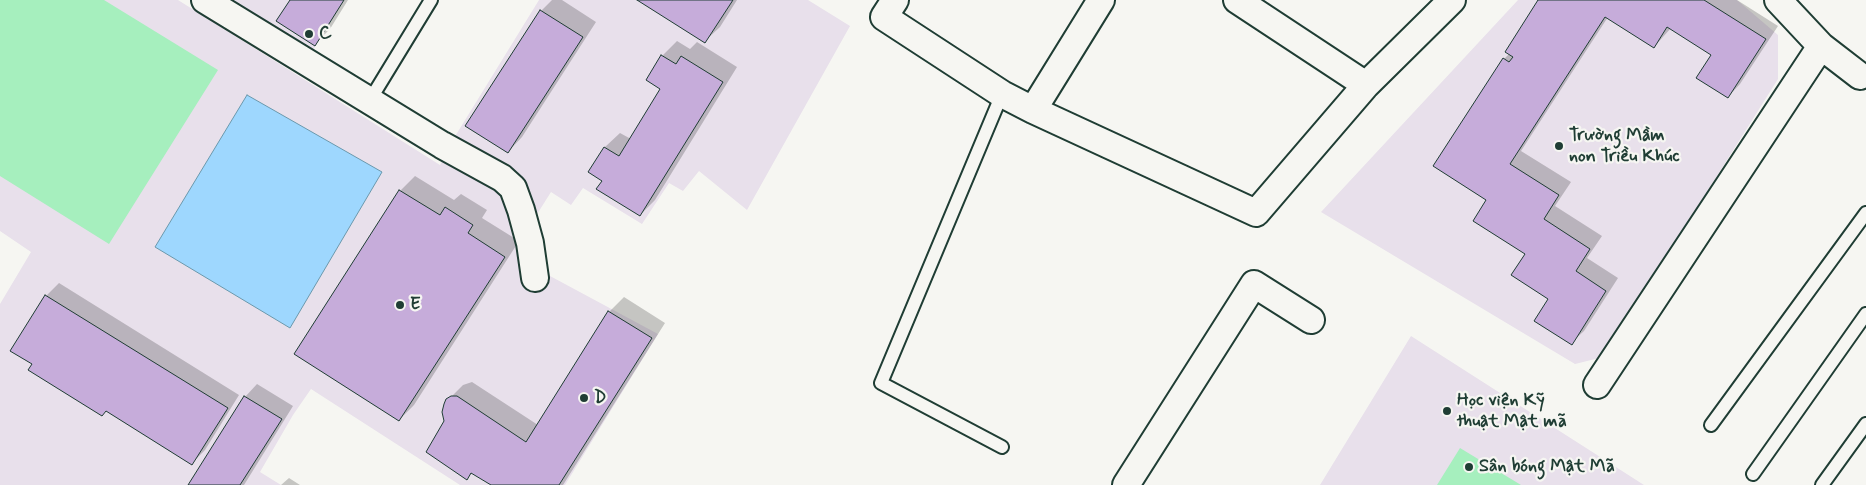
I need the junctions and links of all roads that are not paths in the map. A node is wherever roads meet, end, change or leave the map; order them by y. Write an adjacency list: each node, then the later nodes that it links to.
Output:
1 (205, 0): 12 (street)
2 (431, 0): 12 (lane)
3 (895, 0): 11 (street)
4 (1101, 0): 13 (street)
5 (1237, 0): 10 (street)
6 (1452, 0): 10 (street)
7 (1778, 0): 8 (street)
8 (1821, 46): 9 (street); 18 (street)
9 (1864, 76)
10 (1366, 85): 13 (street)
11 (1002, 94): 13 (street); 21 (lane)
12 (370, 100): 15 (street)
13 (1033, 110)
14 (1866, 213): 20 (lane)
15 (535, 278)
16 (1866, 314): 22 (lane)
17 (1311, 320): 23 (street)
18 (1597, 385)
19 (1866, 424): 24 (lane)
20 (1711, 426)
21 (1002, 447)
22 (1753, 474)
23 (1126, 485)
24 (1822, 485)

